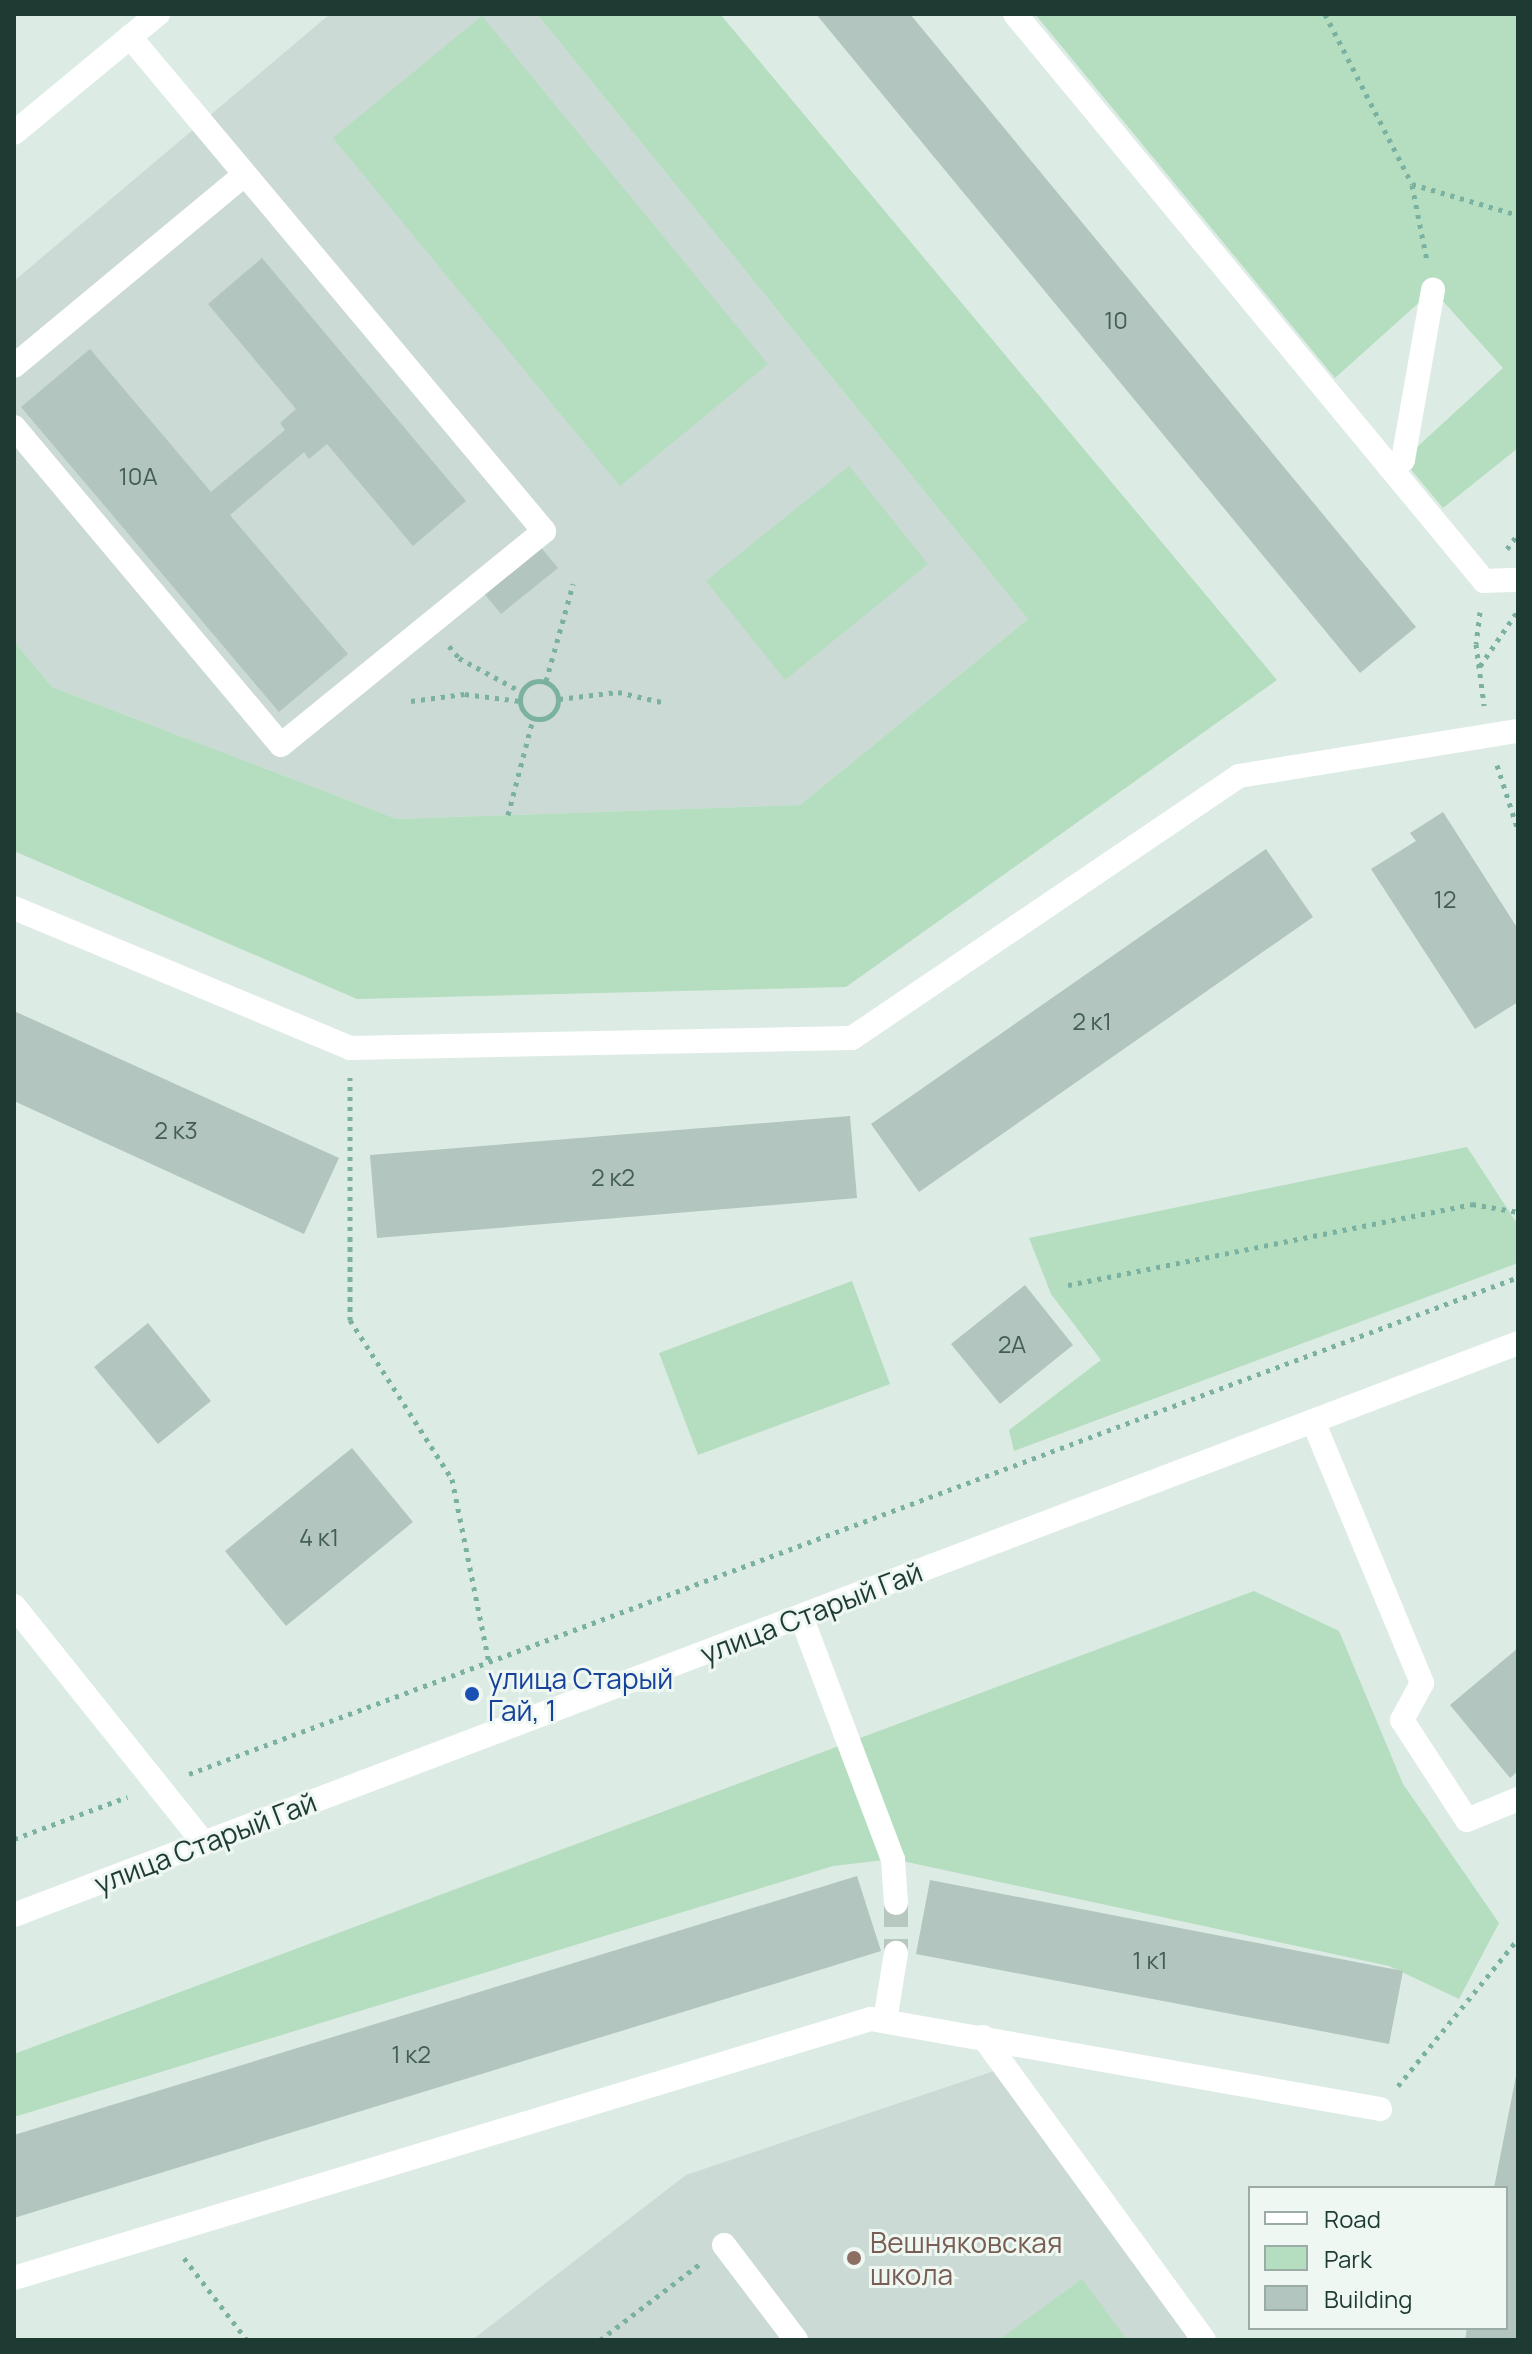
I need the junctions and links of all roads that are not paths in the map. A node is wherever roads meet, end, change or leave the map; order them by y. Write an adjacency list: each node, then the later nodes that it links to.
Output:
1 (158, 14): 3 (street)
2 (1015, 14): 9 (street)
3 (130, 37): 4 (street); 5 (street)
4 (14, 133)
5 (245, 174): 7 (street); 8 (street)
6 (1433, 290): 9 (street)
7 (14, 366)
8 (14, 427)
9 (1390, 468): 10 (street)
10 (1518, 580)
11 (1518, 731): 12 (street)
12 (14, 908)
13 (1518, 1343): 14 (street, улица Старый Гай)
14 (1313, 1421): 16 (street, улица Старый Гай); 17 (street)
15 (14, 1606): 18 (street)
16 (801, 1616): 18 (street, улица Старый Гай); 19 (street)
17 (1518, 1799)
18 (204, 1843): 20 (street, улица Старый Гай)
19 (896, 1903)
20 (14, 1915)
21 (896, 1953): 22 (street)
22 (885, 2021): 23 (street); 26 (street)
23 (983, 2037): 24 (street); 28 (street)
24 (1380, 2109)
25 (724, 2245): 27 (street)
26 (14, 2278)
27 (796, 2340)
28 (1204, 2340)

